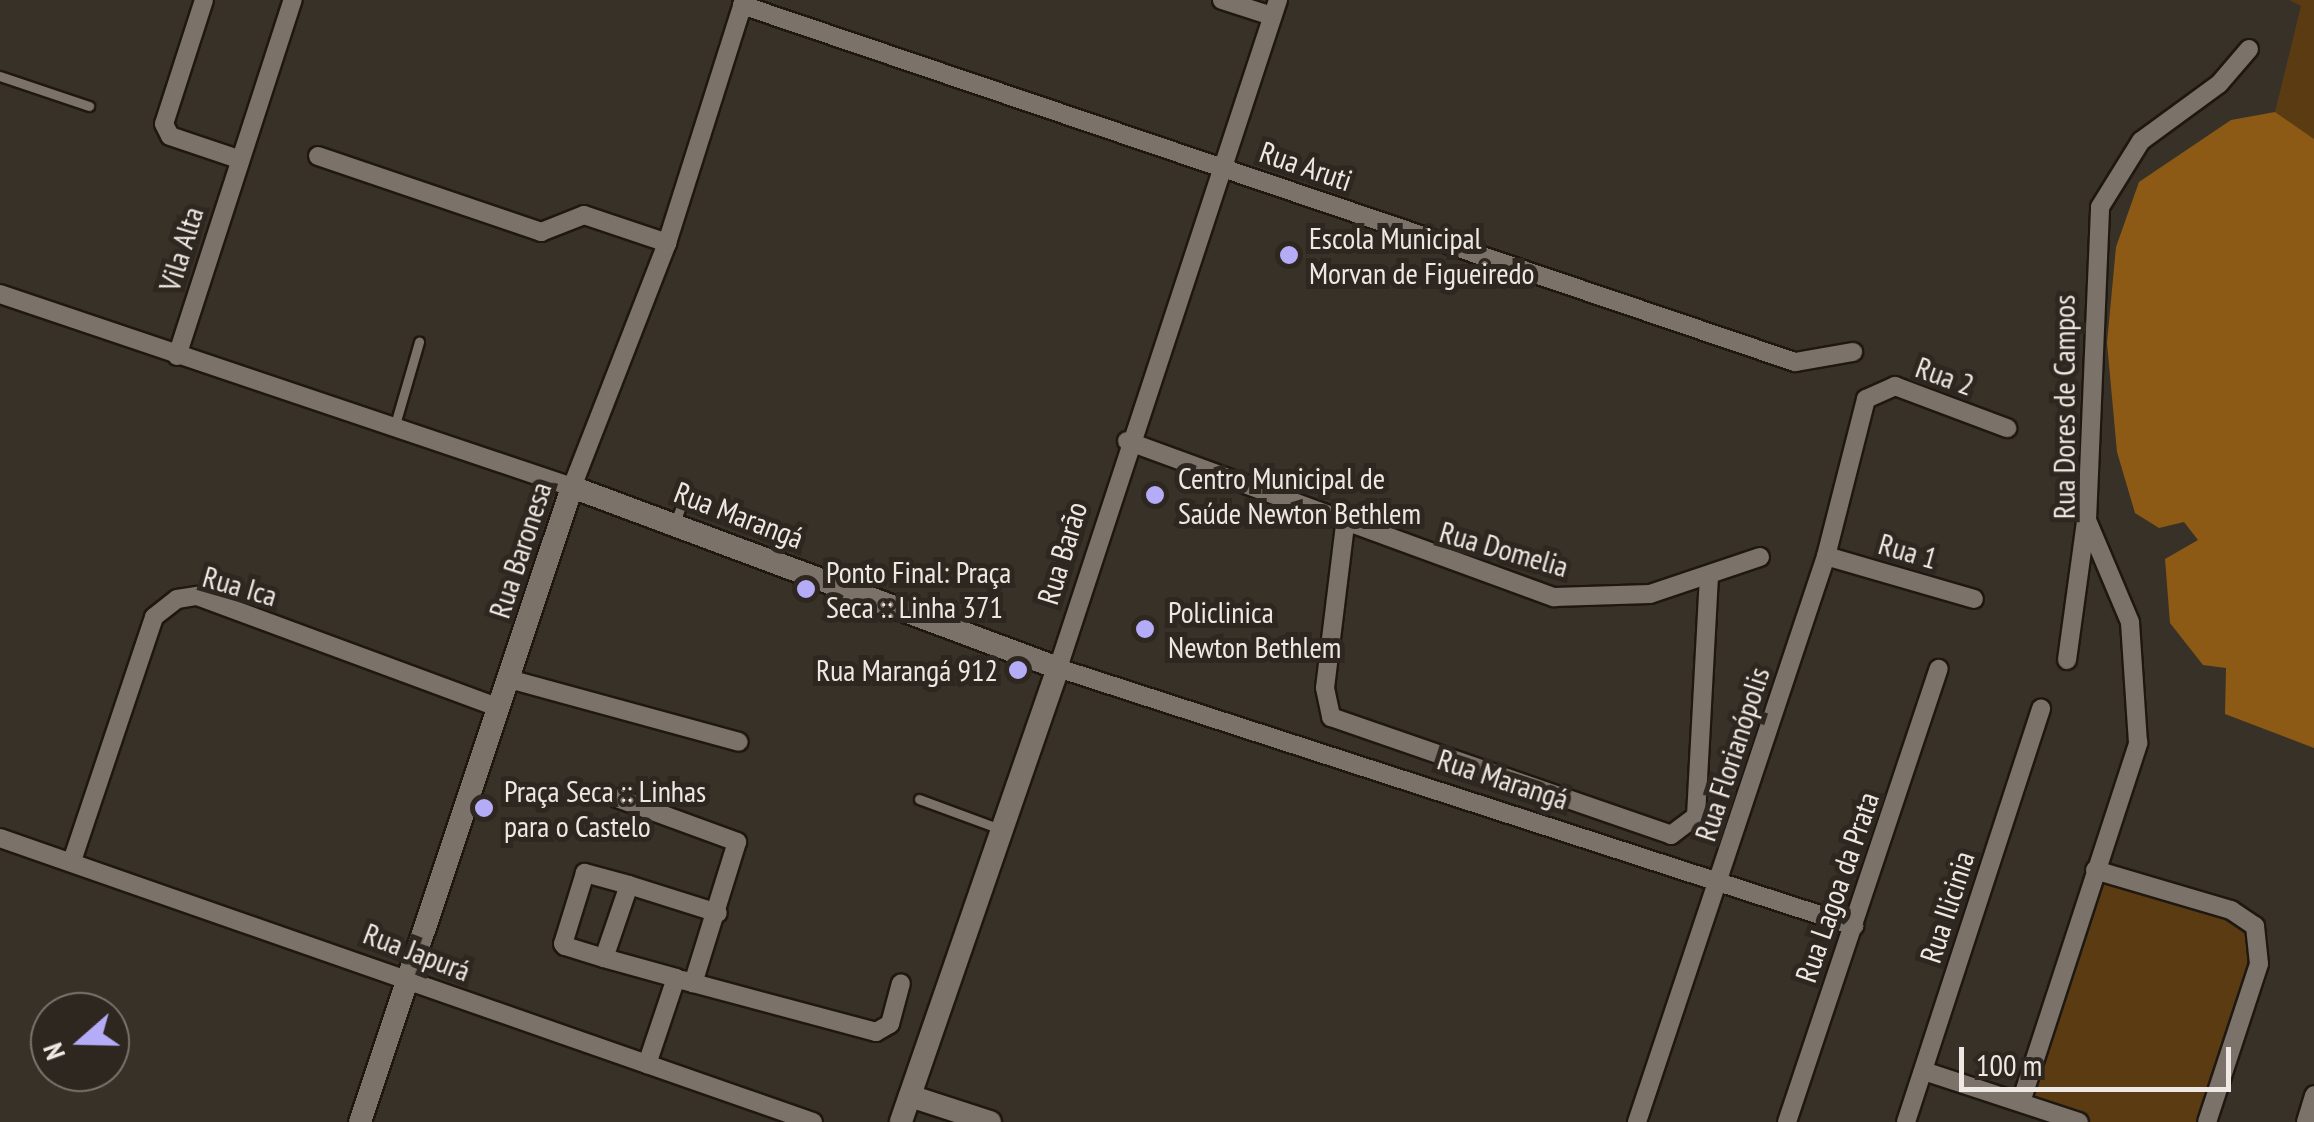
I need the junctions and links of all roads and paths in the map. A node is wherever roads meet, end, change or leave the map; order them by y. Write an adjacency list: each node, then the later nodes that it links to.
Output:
1 (204, 0): 10 (street)
2 (293, 0): 10 (street, Vila Alta)
3 (1222, 0): 5 (street)
4 (743, 3): 11 (street, Rua Aruti); 12 (street, Rua Baronesa)
5 (1275, 8): 11 (street, Rua Barão)
6 (2249, 49): 22 (street, Rua Dores de Campos)
7 (0, 76): 8 (lane)
8 (90, 106)
9 (318, 156): 12 (street)
10 (238, 159): 16 (street, Vila Alta)
11 (1225, 167): 15 (street, Rua Aruti); 20 (street, Rua Barão)
12 (667, 243): 21 (street, Rua Baronesa)
13 (0, 294): 16 (street, Rua Marangá)
14 (419, 342): 18 (lane)
15 (1853, 352)
16 (177, 356): 18 (street, Rua Marangá)
17 (1866, 399): 19 (street, Rua 2); 24 (street, Rua Florianópolis)
18 (394, 428): 21 (street, Rua Marangá)
19 (2006, 428)
20 (1128, 441): 23 (street, Rua Domelia); 29 (street, Rua Barão)
21 (572, 487): 29 (street, Rua Marangá); 31 (street, Rua Baronesa)
22 (2086, 520): 28 (street); 40 (street, Rua Dores de Campos)
23 (1346, 526): 26 (street, Rua Domelia); 26 (street)
24 (1826, 556): 27 (street, Rua 1); 41 (street, Rua Florianópolis)
25 (1760, 557): 26 (street, Rua Domelia)
26 (1709, 574)
27 (1974, 598)
28 (2066, 660)
29 (1058, 668): 37 (street, Rua Barão); 41 (street, Rua Marangá)
30 (1938, 670): 44 (street, Rua Lagoa da Prata)
31 (509, 679): 32 (street, Rua Baronesa); 34 (street)
32 (500, 708): 39 (street, Rua Ica); 46 (street, Rua Baronesa)
33 (2041, 709): 50 (street, Rua Ilicinia)
34 (739, 742)
35 (617, 798): 43 (street)
36 (919, 799): 37 (lane)
37 (1000, 829): 51 (street, Rua Barão)
38 (0, 838): 39 (street, Rua Japurá)
39 (72, 861): 46 (street, Rua Japurá)
40 (2095, 870): 52 (street, Rua Dores de Campos); 61 (street)
41 (1719, 881): 44 (street, Rua Marangá); 57 (street, Rua Florianópolis)
42 (629, 885): 43 (street); 45 (street); 45 (street)
43 (718, 913): 47 (street)
44 (1854, 926): 58 (street, Rua Lagoa da Prata)
45 (604, 958): 47 (street)
46 (405, 979): 49 (street, Rua Japurá); 53 (street, Rua Baronesa)
47 (685, 980): 48 (street); 49 (street)
48 (901, 984)
49 (647, 1064): 54 (street, Rua Japurá)
50 (1924, 1071): 52 (street); 59 (street, Rua Ilicinia)
51 (910, 1096): 55 (street, Rua Barão); 56 (street)
52 (2021, 1102): 60 (street)
53 (360, 1122)
54 (813, 1122)
55 (901, 1122)
56 (990, 1122)
57 (1637, 1122)
58 (1787, 1122)
59 (1906, 1122)
60 (2079, 1122)
61 (2208, 1122)

